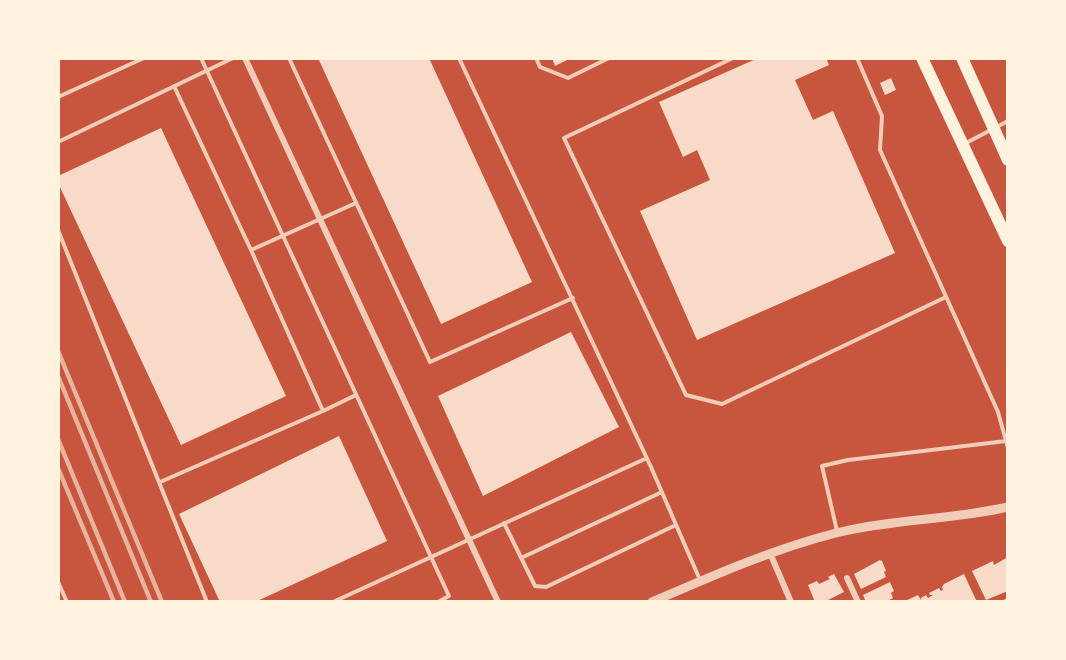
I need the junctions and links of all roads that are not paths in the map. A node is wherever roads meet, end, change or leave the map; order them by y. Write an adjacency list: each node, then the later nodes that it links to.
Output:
1 (144, 58): 15 (lane)
2 (201, 58): 13 (lane)
3 (233, 58): 13 (lane)
4 (245, 58): 22 (street)
5 (289, 58): 21 (lane)
6 (459, 58): 28 (lane)
7 (536, 58): 8 (lane)
8 (609, 58)
9 (733, 58): 27 (lane)
10 (857, 58): 27 (lane)
11 (922, 58): 19 (main road)
12 (962, 58): 17 (main road)
13 (207, 70): 14 (lane); 24 (lane)
14 (174, 86): 18 (lane); 26 (lane)
15 (58, 97)
16 (1008, 121): 17 (lane)
17 (993, 129): 19 (lane); 20 (main road)
18 (58, 142)
19 (962, 145): 25 (main road)
20 (1008, 160)
21 (356, 203): 22 (lane); 28 (lane)
22 (320, 219): 24 (lane); 40 (street)
23 (58, 230): 34 (lane)
24 (283, 236): 26 (lane); 29 (lane)
25 (1008, 241)
26 (251, 250): 30 (lane)
27 (946, 297): 31 (lane)
28 (573, 298): 33 (lane)
29 (356, 395): 30 (lane); 42 (lane)
30 (323, 411): 34 (lane)
31 (1006, 441): 32 (lane); 39 (lane)
32 (1008, 448)
33 (647, 458): 35 (lane); 37 (lane)
34 (160, 482): 48 (lane)
35 (662, 492): 38 (lane); 43 (lane)
36 (1008, 507): 39 (street)
37 (504, 523): 40 (lane); 43 (lane)
38 (676, 525): 43 (lane); 45 (lane)
39 (837, 533): 41 (street)
40 (469, 539): 42 (lane); 51 (street)
41 (770, 553): 45 (street); 53 (street)
42 (430, 557): 49 (lane); 50 (lane)
43 (521, 558)
44 (847, 578): 54 (street)
45 (700, 581): 52 (street)
46 (58, 582): 47 (lane)
47 (67, 602)
48 (207, 602)
49 (333, 602)
50 (438, 602)
51 (498, 602)
52 (652, 602)
53 (791, 602)
54 (858, 602)

